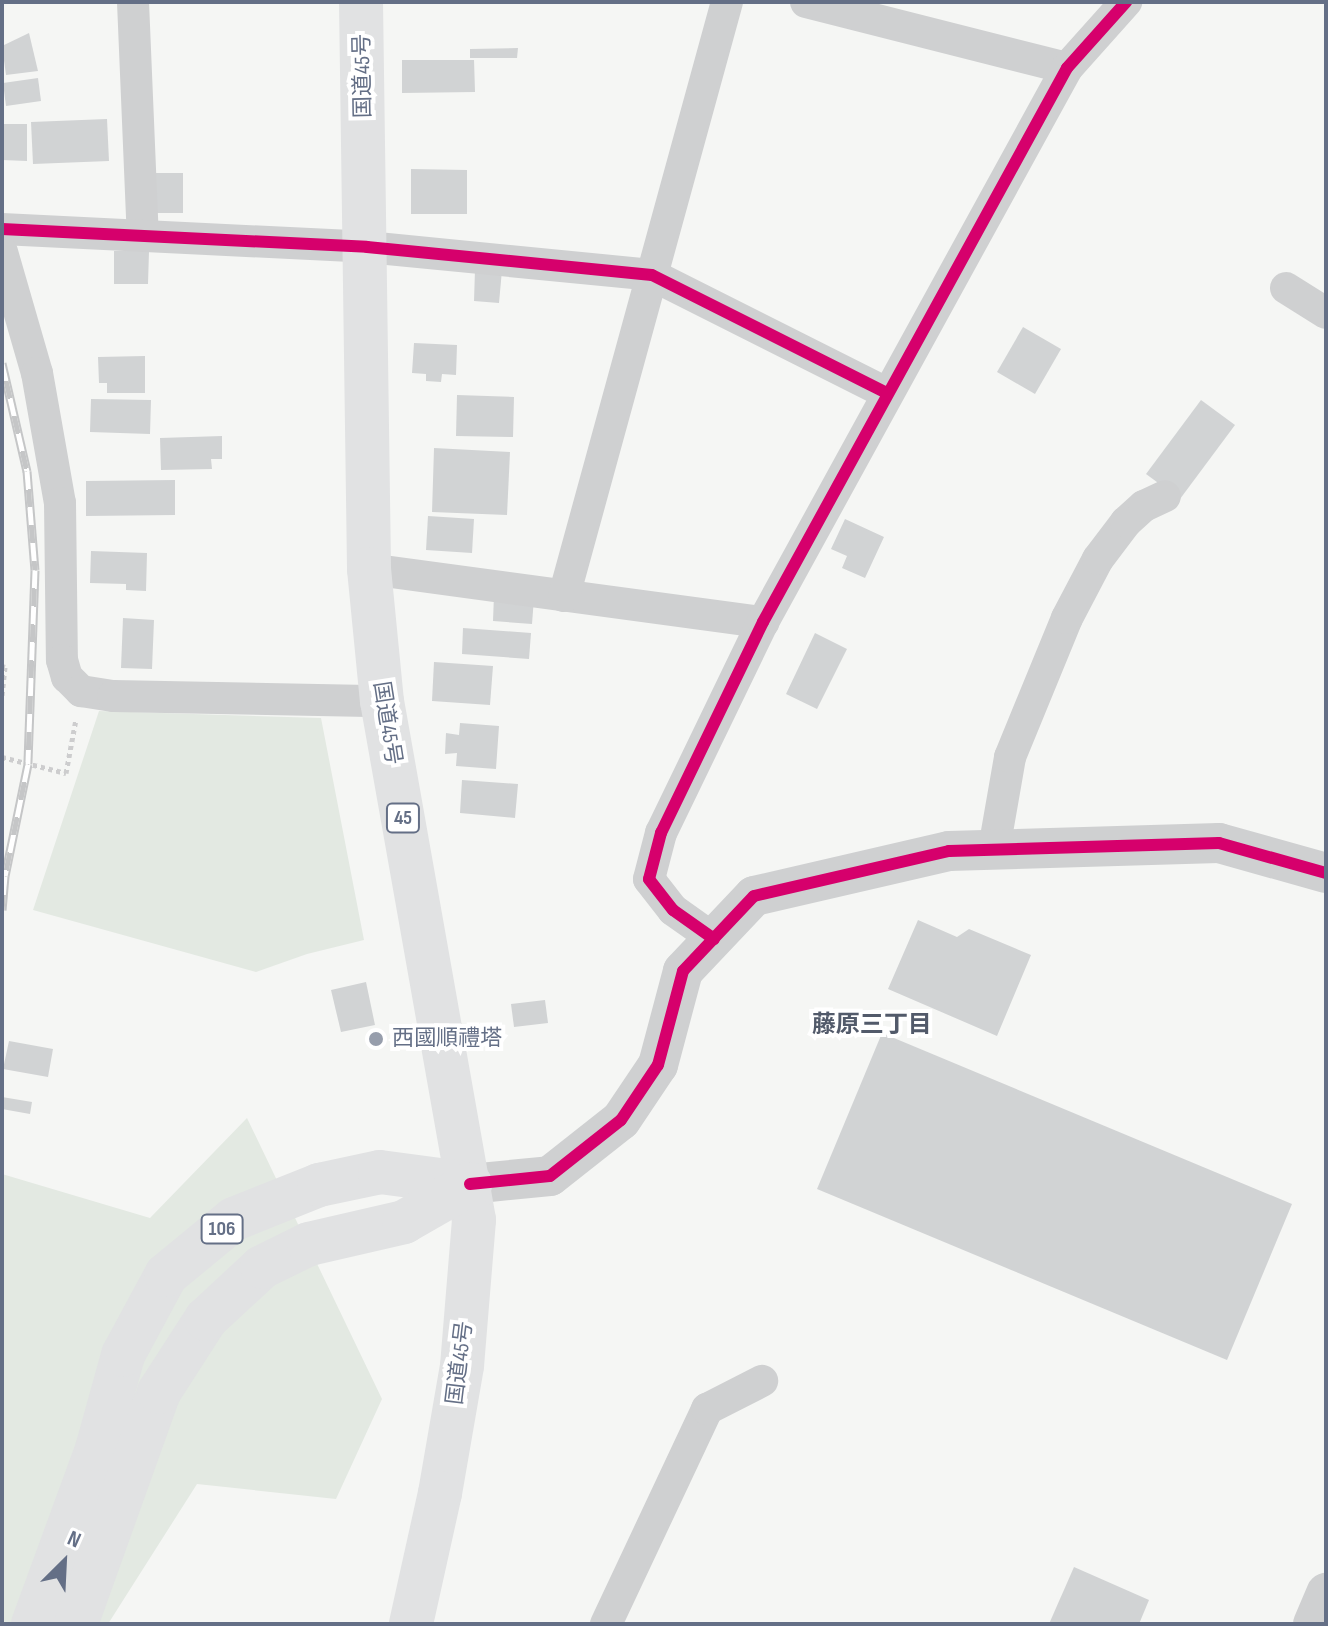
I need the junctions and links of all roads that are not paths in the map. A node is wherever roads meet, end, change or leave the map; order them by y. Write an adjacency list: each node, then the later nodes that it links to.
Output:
1 (133, 2): 8 (street)
2 (361, 2): 9 (highway, 国道45号 / 45)
3 (727, 2): 11 (street)
4 (806, 2): 6 (street)
5 (1126, 2): 6 (street)
6 (1067, 68): 14 (street)
7 (2, 229): 8 (street)
8 (143, 236): 9 (street)
9 (367, 247): 11 (street); 16 (highway, 国道45号 / 45)
10 (2, 252): 19 (street)
11 (652, 275): 14 (street); 17 (street)
12 (1286, 288): 13 (street)
13 (1326, 313)
14 (887, 393): 18 (street)
15 (1165, 496): 20 (street)
16 (369, 569): 17 (street); 19 (highway, 国道45号 / 45)
17 (564, 596): 18 (street)
18 (763, 622): 22 (street)
19 (382, 701): 23 (highway, 国道45号 / 45)
20 (994, 849): 21 (street); 22 (street)
21 (1326, 873)
22 (714, 939): 23 (street)
23 (470, 1184): 26 (highway, 106); 27 (highway, 106); 28 (highway, 国道45号 / 45)
24 (762, 1381): 29 (street)
25 (1326, 1593): 30 (street)
26 (33, 1624)
27 (76, 1624)
28 (411, 1624)
29 (606, 1624)
30 (1313, 1624)

